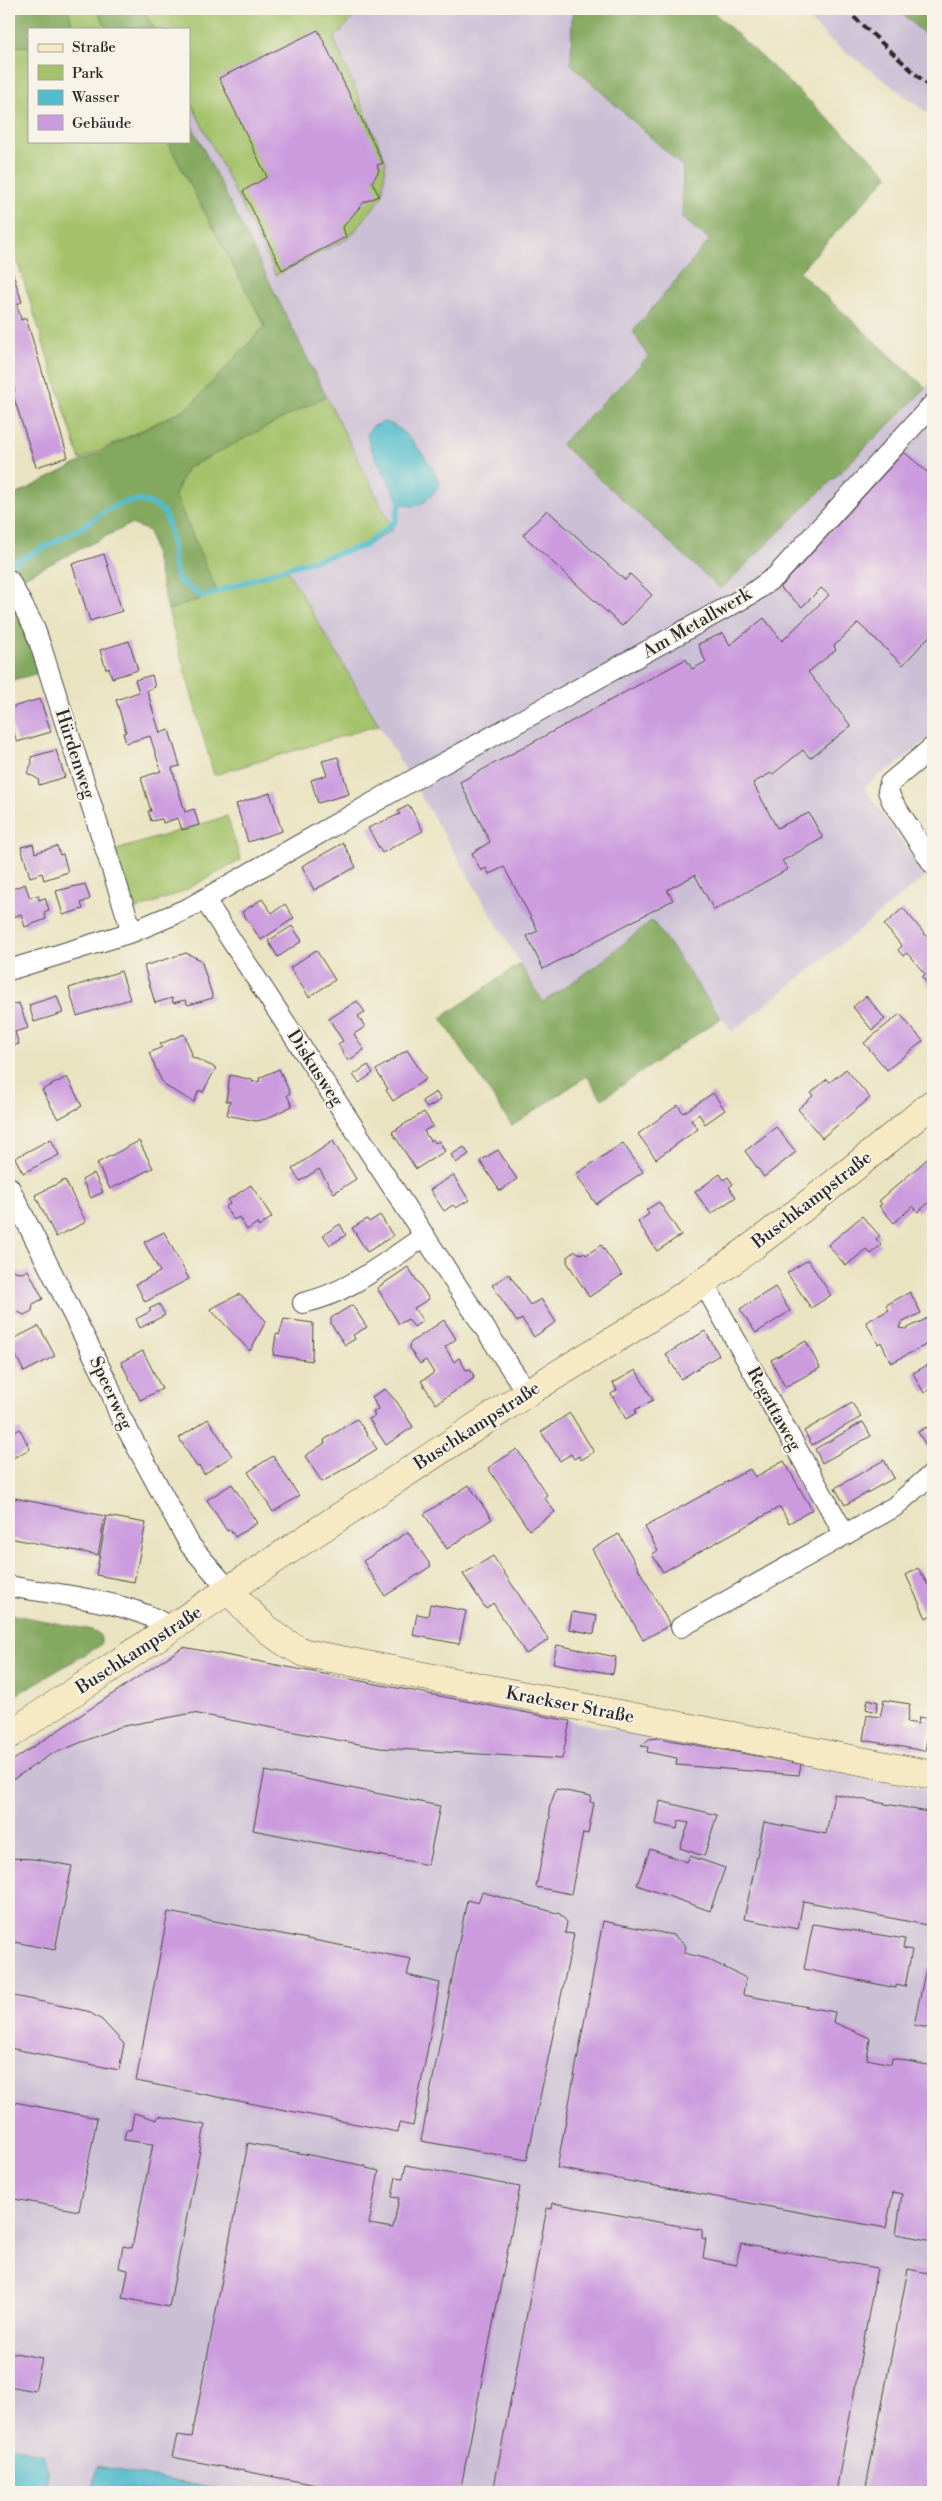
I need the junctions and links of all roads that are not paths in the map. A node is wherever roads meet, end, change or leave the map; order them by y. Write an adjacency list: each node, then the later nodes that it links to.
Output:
1 (933, 404): 5 (street, Am Metallwerk)
2 (9, 580): 6 (street, Hürdenweg)
3 (933, 747): 4 (street)
4 (933, 864)
5 (205, 900): 6 (street); 10 (street, Diskusweg)
6 (132, 932): 7 (street)
7 (9, 970)
8 (933, 1103): 11 (main road, Buschkampstraße)
9 (9, 1187): 17 (street, Speerweg)
10 (425, 1236): 12 (street); 13 (street, Diskusweg)
11 (703, 1282): 13 (main road, Buschkampstraße); 15 (street, Regattaweg)
12 (304, 1303)
13 (526, 1393): 17 (main road, Buschkampstraße)
14 (933, 1473): 15 (street)
15 (846, 1535): 18 (street)
16 (9, 1586): 19 (street)
17 (229, 1590): 19 (main road, Buschkampstraße); 21 (main road, Krackser Straße)
18 (681, 1627)
19 (172, 1629): 20 (main road, Buschkampstraße)
20 (9, 1735)
21 (933, 1775)

